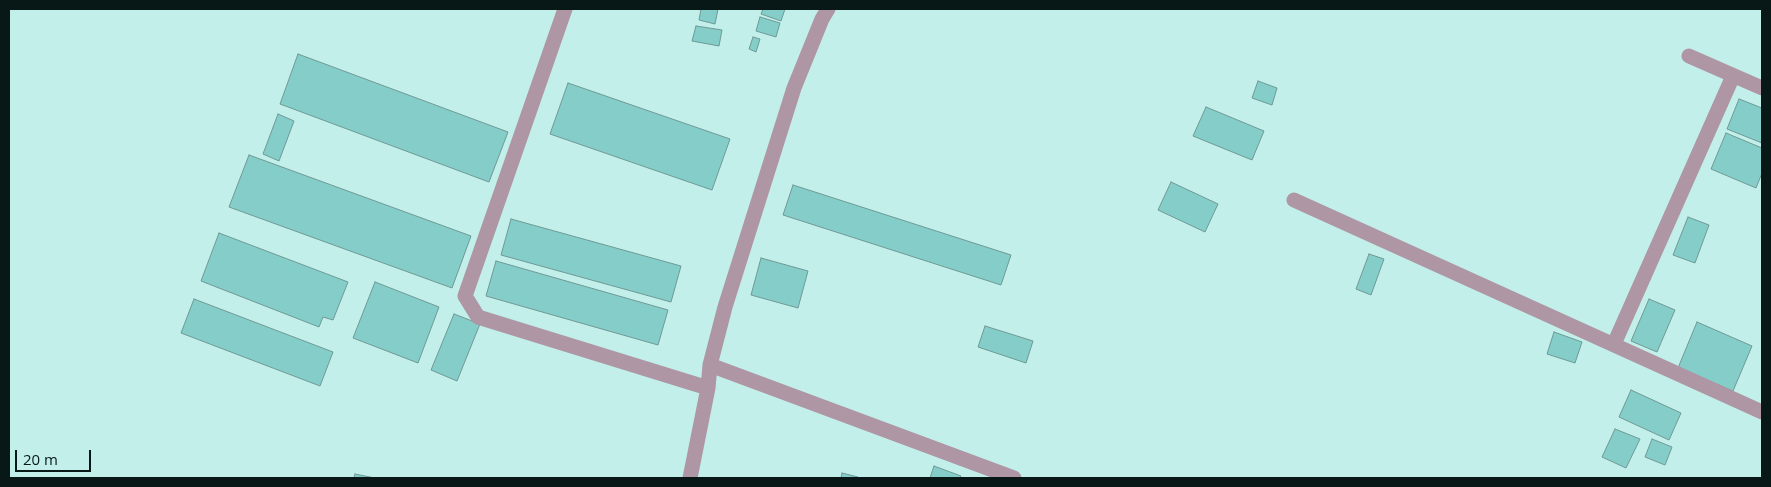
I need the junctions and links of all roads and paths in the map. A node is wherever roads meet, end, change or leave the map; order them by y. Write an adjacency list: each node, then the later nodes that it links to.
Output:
1 (565, 9): 9 (street)
2 (828, 9): 8 (street)
3 (1689, 56): 4 (street)
4 (1734, 76): 5 (street); 7 (street)
5 (1762, 88)
6 (1294, 200): 7 (street)
7 (1614, 344): 10 (street)
8 (710, 365): 9 (street); 12 (street)
9 (708, 388): 11 (street)
10 (1762, 412)
11 (690, 478)
12 (1014, 478)

